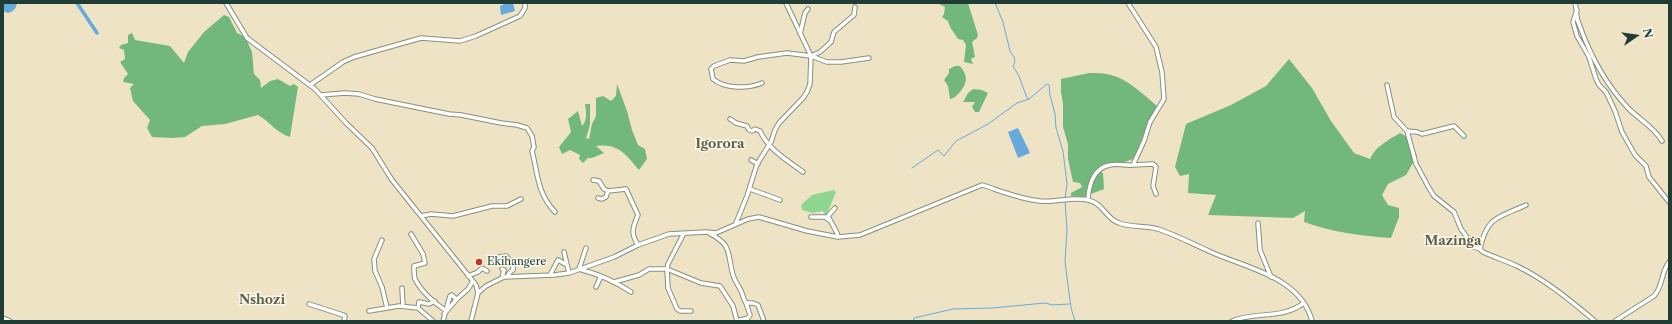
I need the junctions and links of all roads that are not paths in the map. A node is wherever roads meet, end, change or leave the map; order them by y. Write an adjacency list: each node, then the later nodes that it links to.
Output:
1 (226, 3): 13 (street)
2 (525, 3): 13 (street)
3 (786, 3): 9 (street)
4 (1128, 3): 23 (street)
5 (1575, 3): 8 (street)
6 (855, 7): 10 (street)
7 (808, 9): 9 (street)
8 (1577, 10): 19 (street); 33 (street)
9 (800, 34): 10 (street)
10 (811, 56): 11 (street); 12 (street); 20 (street)
11 (869, 58)
12 (762, 83)
13 (310, 85): 15 (street)
14 (1387, 85): 17 (street)
15 (321, 95): 36 (street); 37 (street)
16 (730, 119): 20 (street)
17 (1407, 131): 18 (street); 49 (street)
18 (1464, 136)
19 (1662, 141)
20 (770, 144): 22 (street); 24 (street)
21 (750, 160): 22 (street)
22 (758, 164): 26 (street)
23 (1133, 165): 28 (street); 31 (street)
24 (803, 172)
25 (593, 180): 27 (street)
26 (750, 189): 32 (street); 41 (street)
27 (608, 192): 30 (street); 47 (street)
28 (1156, 194)
29 (521, 198): 37 (street)
30 (598, 198)
31 (1088, 199): 45 (street); 63 (street)
32 (780, 200)
33 (1669, 202)
34 (1526, 205): 49 (street)
35 (835, 208): 39 (street)
36 (555, 212)
37 (421, 216): 60 (street)
38 (811, 217): 39 (street)
39 (829, 220): 45 (street)
40 (1258, 222): 63 (street)
41 (736, 223): 42 (street); 45 (street)
42 (706, 232): 43 (street); 75 (street)
43 (684, 233): 47 (street); 56 (street)
44 (411, 234): 74 (street)
45 (838, 237)
46 (382, 240): 79 (street)
47 (638, 245): 55 (street)
48 (586, 248): 55 (street)
49 (1480, 249): 94 (street)
50 (564, 252): 53 (street)
51 (498, 257): 62 (street)
52 (1669, 262): 95 (street)
53 (567, 265): 58 (street); 59 (street)
54 (502, 269): 64 (street)
55 (579, 269): 58 (street); 61 (street)
56 (666, 269): 66 (street); 82 (street); 90 (street)
57 (487, 271): 60 (street)
58 (569, 272): 59 (street)
59 (550, 275): 62 (street)
60 (468, 276): 65 (street)
61 (601, 276): 66 (street); 69 (street)
62 (507, 277): 64 (street)
63 (1271, 277): 77 (street)
64 (502, 278): 68 (street)
65 (473, 281): 67 (street); 73 (street)
66 (614, 282): 71 (street)
67 (476, 285): 68 (street); 72 (street)
68 (484, 287): 72 (street)
69 (596, 287)
70 (402, 288): 78 (street)
71 (631, 292)
72 (478, 293): 89 (street)
73 (456, 299): 83 (street); 83 (street)
74 (435, 301): 80 (street); 83 (street)
75 (746, 303): 90 (street); 91 (street)
76 (309, 304): 86 (street)
77 (1304, 304): 92 (street); 93 (street)
78 (403, 306): 79 (street); 80 (street)
79 (387, 308): 81 (street)
80 (418, 308): 87 (street)
81 (369, 311)
82 (691, 311)
83 (445, 312): 88 (street)
84 (3, 318): 85 (street)
85 (10, 321)
86 (344, 321)
87 (433, 321)
88 (443, 321)
89 (471, 321)
90 (737, 321)
91 (764, 321)
92 (1232, 321)
93 (1312, 321)
94 (1595, 321)
95 (1615, 321)

